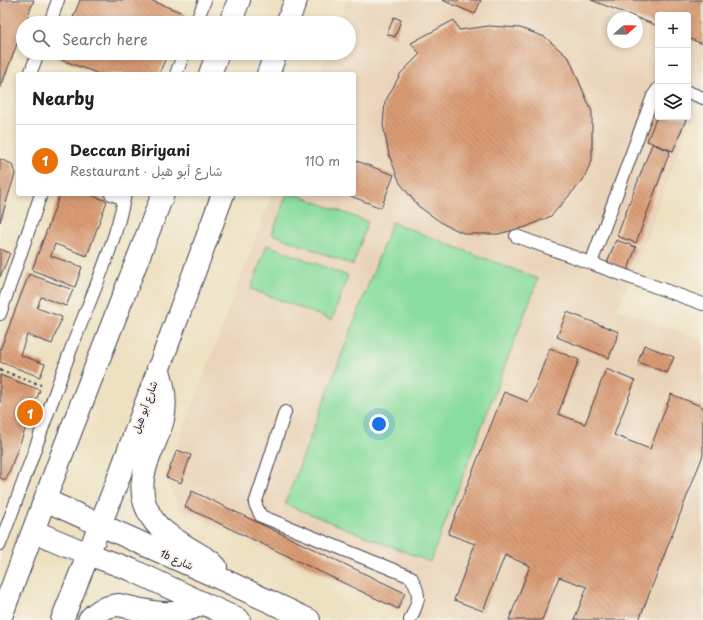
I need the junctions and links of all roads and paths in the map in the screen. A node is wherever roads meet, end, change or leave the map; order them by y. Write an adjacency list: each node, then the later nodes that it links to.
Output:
1 (58, 0): 5 (lane)
2 (205, 0): 6 (lane)
3 (239, 0): 7 (main road)
4 (296, 0): 8 (main road)
5 (52, 16)
6 (199, 16)
7 (233, 16)
8 (290, 16)
9 (35, 60): 13 (lane)
10 (181, 60): 14 (lane)
11 (215, 60): 15 (main road)
12 (273, 60): 16 (main road)
13 (31, 72)
14 (177, 72)
15 (211, 72)
16 (269, 72)
17 (691, 93): 19 (lane)
18 (655, 94): 25 (lane)
19 (703, 98)
20 (40, 196): 27 (lane)
21 (162, 196): 32 (main road)
22 (222, 196): 28 (main road, شارع أبو هيل)
23 (125, 197): 30 (lane)
24 (516, 236): 25 (lane)
25 (591, 263): 26 (lane)
26 (703, 304)
27 (0, 314)
28 (158, 368): 33 (main road, شارع أبو هيل); 37 (main road)
29 (0, 370): 30 (path)
30 (56, 390): 35 (lane)
31 (285, 412): 44 (lane)
32 (45, 500): 33 (main road, 1b شارع); 34 (main road)
33 (99, 525): 36 (main road, شارع أبو هيل); 37 (main road, 1b شارع)
34 (33, 530): 36 (main road); 39 (main road)
35 (0, 544)
36 (88, 554): 38 (main road); 40 (main road, شارع أبو هيل)
37 (228, 582): 43 (main road, 1b شارع)
38 (203, 603): 41 (main road); 42 (main road)
39 (0, 619)
40 (62, 620)
41 (89, 620)
42 (239, 620)
43 (309, 620)
44 (410, 620)

